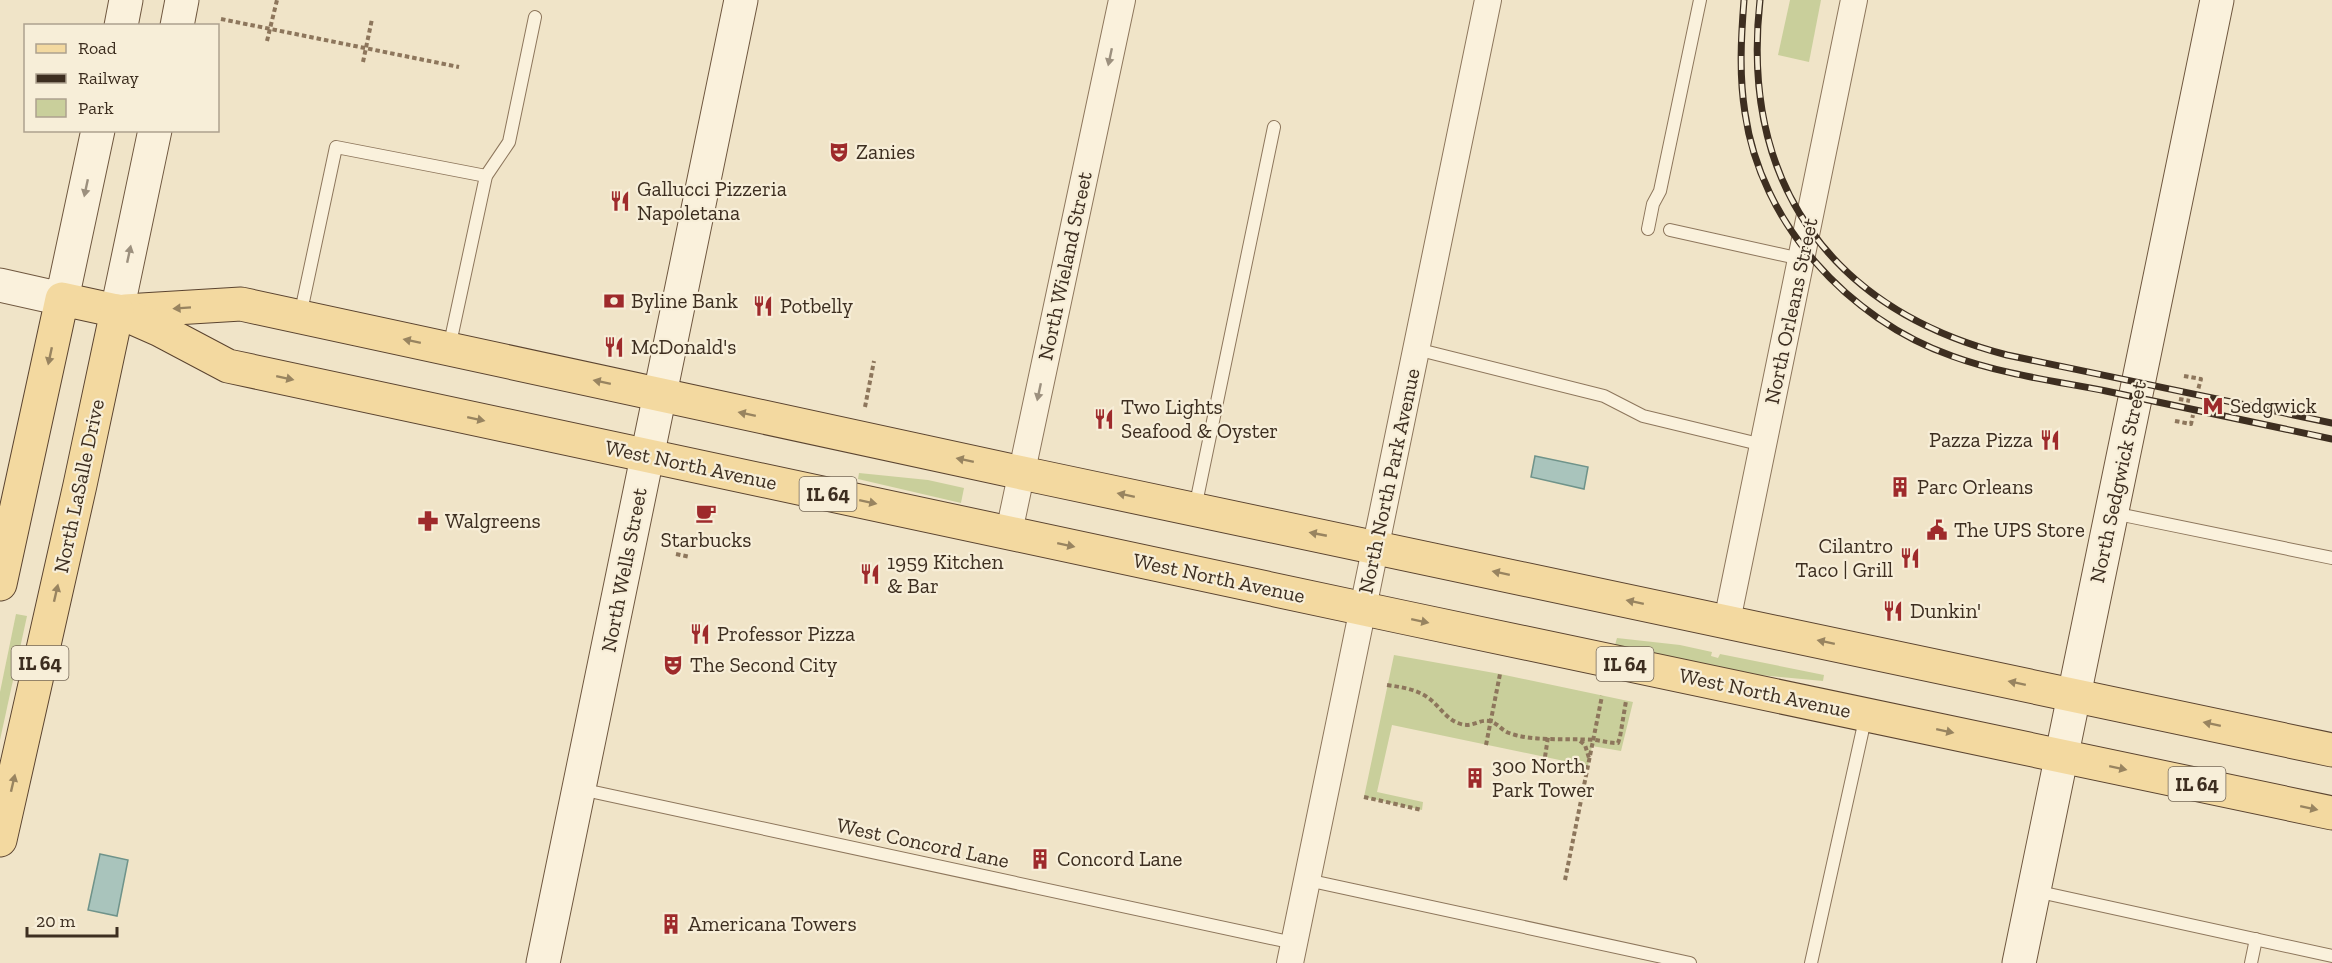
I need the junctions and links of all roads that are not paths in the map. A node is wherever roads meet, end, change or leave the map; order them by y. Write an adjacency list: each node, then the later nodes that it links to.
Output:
1 (126, 0): 10 (street)
2 (182, 0): 11 (street)
3 (741, 0): 25 (street, North Wells Street)
4 (1122, 0): 28 (street, North Wieland Street, one-way to 28)
5 (1488, 0): 24 (street, North North Park Avenue)
6 (1700, 0): 16 (lane)
7 (1854, 0): 18 (street, North Orleans Street)
8 (2217, 0): 30 (street, North Sedgwick Street)
9 (535, 17): 15 (lane)
10 (121, 24)
11 (177, 24)
12 (1274, 127): 29 (lane)
13 (98, 132): 20 (street, one-way to 20)
14 (155, 132): 21 (street, North LaSalle Drive, one-way to 14)
15 (486, 176): 22 (lane); 23 (lane)
16 (1648, 229)
17 (1670, 230): 18 (lane)
18 (1801, 259): 26 (street, North Orleans Street)
19 (0, 285): 20 (street, West North Avenue)
20 (62, 299): 21 (main road, West North Avenue / IL 64); 34 (main road, one-way to 34)
21 (117, 311): 22 (main road, West North Avenue / IL 64, one-way to 21); 27 (main road, West North Avenue / IL 64, one-way to 27); 43 (main road, North LaSalle Drive / IL 64, one-way to 21)
22 (300, 317): 23 (main road, West North Avenue / IL 64, one-way to 22)
23 (448, 349): 25 (main road, West North Avenue / IL 64, one-way to 23)
24 (1416, 349): 26 (lane); 32 (street, North North Park Avenue)
25 (659, 394): 27 (street, North Wells Street); 28 (main road, West North Avenue / IL 64, one-way to 25)
26 (1763, 445): 36 (street, North Orleans Street)
27 (646, 455): 31 (main road, West North Avenue / IL 64, one-way to 31); 41 (street, North Wells Street)
28 (1022, 473): 29 (main road, West North Avenue / IL 64, one-way to 28); 31 (street, North Wieland Street)
29 (1195, 509): 32 (main road, West North Avenue / IL 64, one-way to 29)
30 (2112, 513): 33 (lane); 37 (street, North Sedgwick Street)
31 (1009, 532): 35 (main road, West North Avenue / IL 64, one-way to 35)
32 (1376, 546): 35 (street, North North Park Avenue); 36 (main road, West North Avenue / IL 64, one-way to 32)
33 (2332, 558)
34 (0, 584)
35 (1363, 609): 38 (main road, West North Avenue / IL 64, one-way to 38); 44 (street, North North Park Avenue)
36 (1727, 621): 37 (main road, West North Avenue / IL 64, one-way to 36)
37 (2074, 695): 39 (main road, West North Avenue / IL 64, one-way to 37); 40 (street, North Sedgwick Street)
38 (1866, 715): 40 (main road, West North Avenue / IL 64, one-way to 40); 51 (lane)
39 (2332, 750)
40 (2061, 756): 42 (main road, West North Avenue / IL 64, one-way to 42); 45 (street, North Sedgwick Street)
41 (579, 788): 47 (lane, West Concord Lane); 49 (street, North Wells Street)
42 (2332, 813)
43 (0, 840)
44 (1307, 880): 47 (street, North North Park Avenue); 50 (lane)
45 (2033, 891): 46 (lane); 52 (street, North Sedgwick Street)
46 (2256, 939): 48 (lane); 53 (lane)
47 (1292, 953)
48 (2332, 956)
49 (543, 963)
50 (1690, 963)
51 (1811, 963)
52 (2019, 963)
53 (2251, 963)

